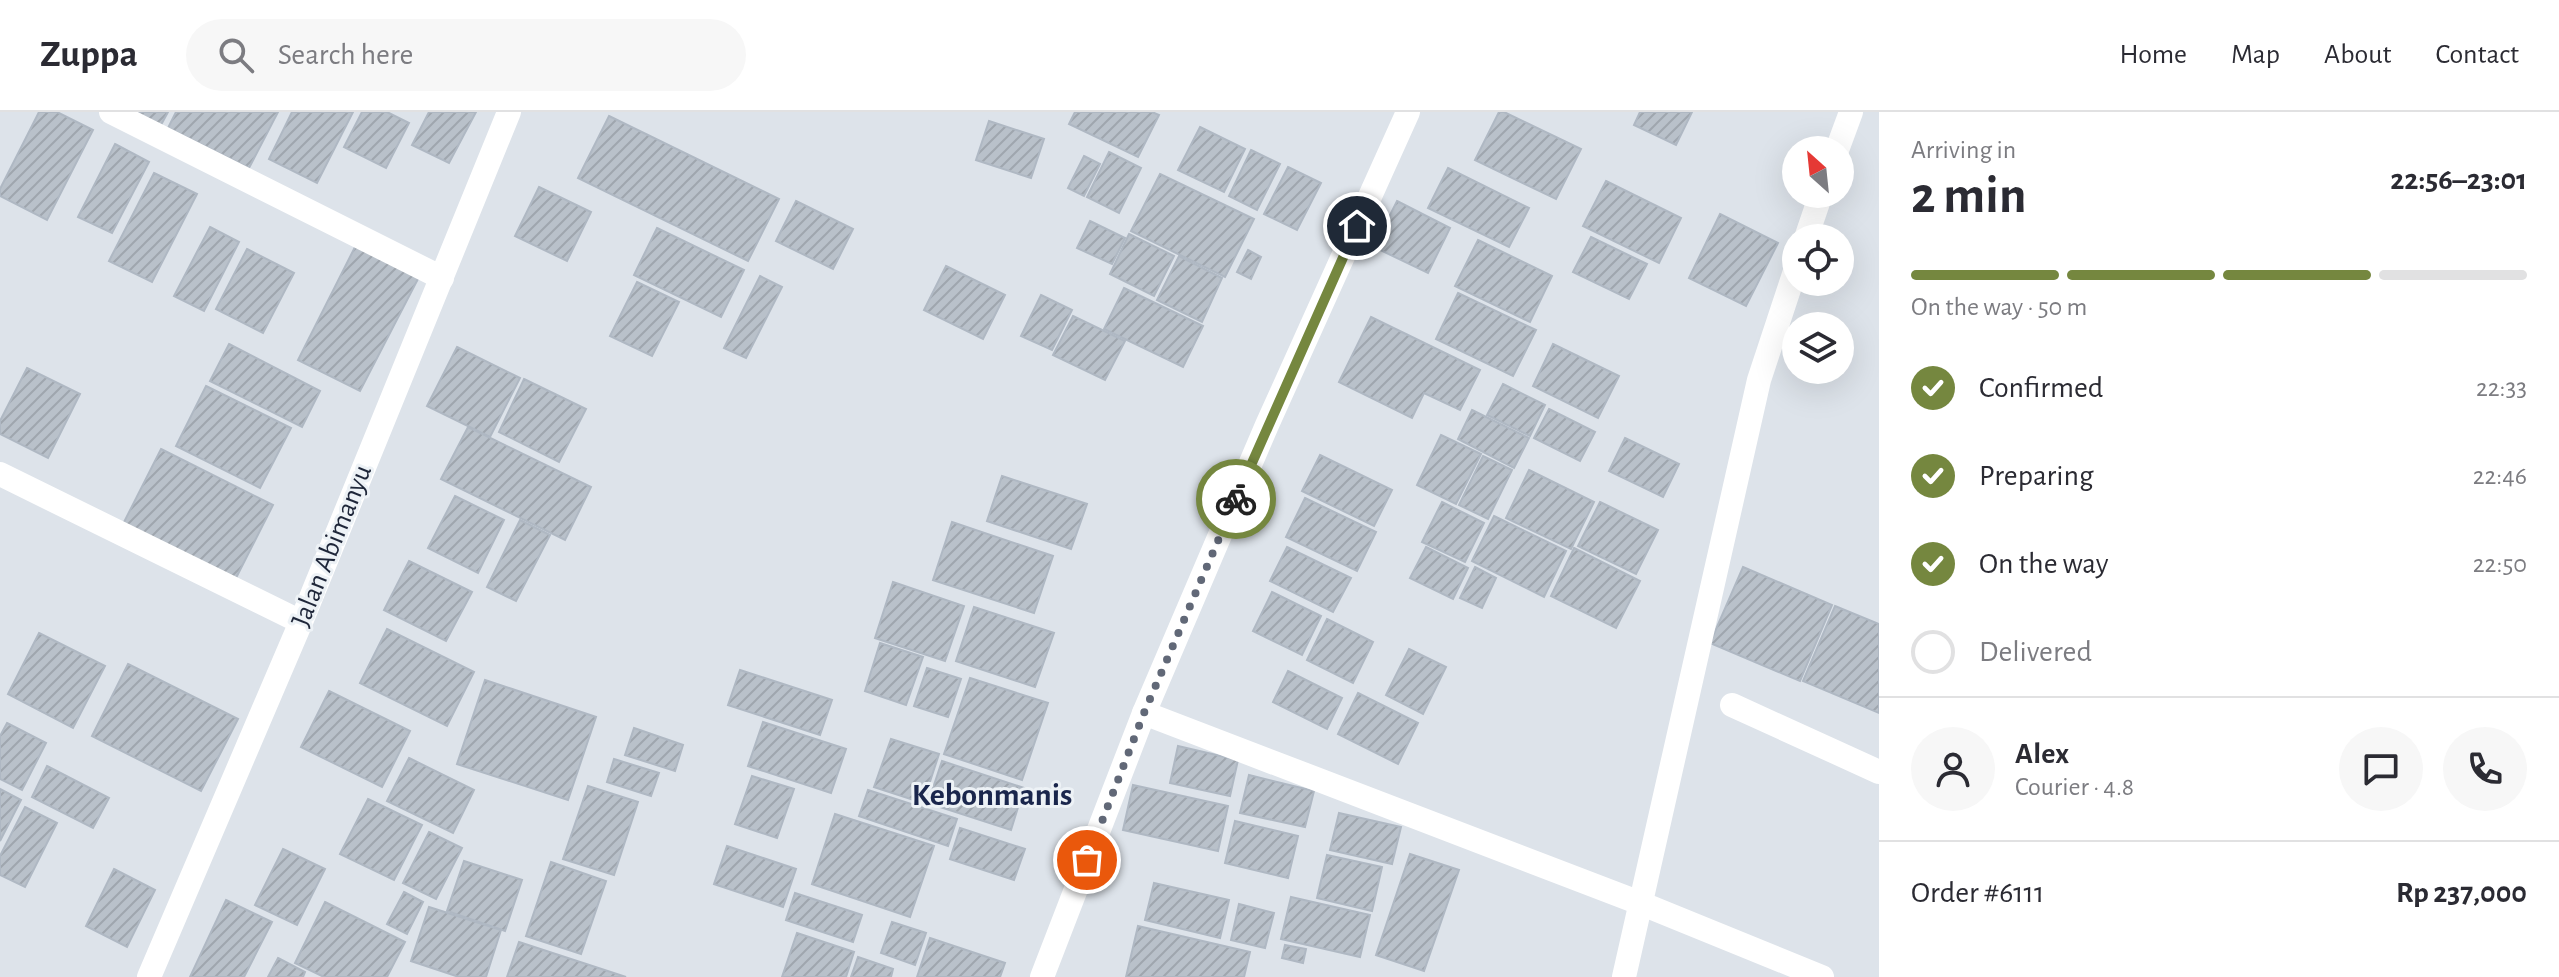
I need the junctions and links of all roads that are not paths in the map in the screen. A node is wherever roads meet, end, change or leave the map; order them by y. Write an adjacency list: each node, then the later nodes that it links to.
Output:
1 (111, 112): 6 (street)
2 (509, 112): 6 (street, Jalan Abimanyu)
3 (1408, 112): 11 (street)
4 (1851, 112): 5 (street)
5 (1842, 136)
6 (442, 278): 9 (street, Jalan Abimanyu)
7 (1787, 296): 13 (street)
8 (0, 474): 9 (street)
9 (301, 622): 14 (street, Jalan Abimanyu)
10 (1732, 705): 12 (street)
11 (1144, 713): 13 (street); 15 (street)
12 (1879, 772)
13 (1640, 903): 16 (street); 17 (street)
14 (149, 977)
15 (1042, 977)
16 (1624, 977)
17 (1822, 977)

